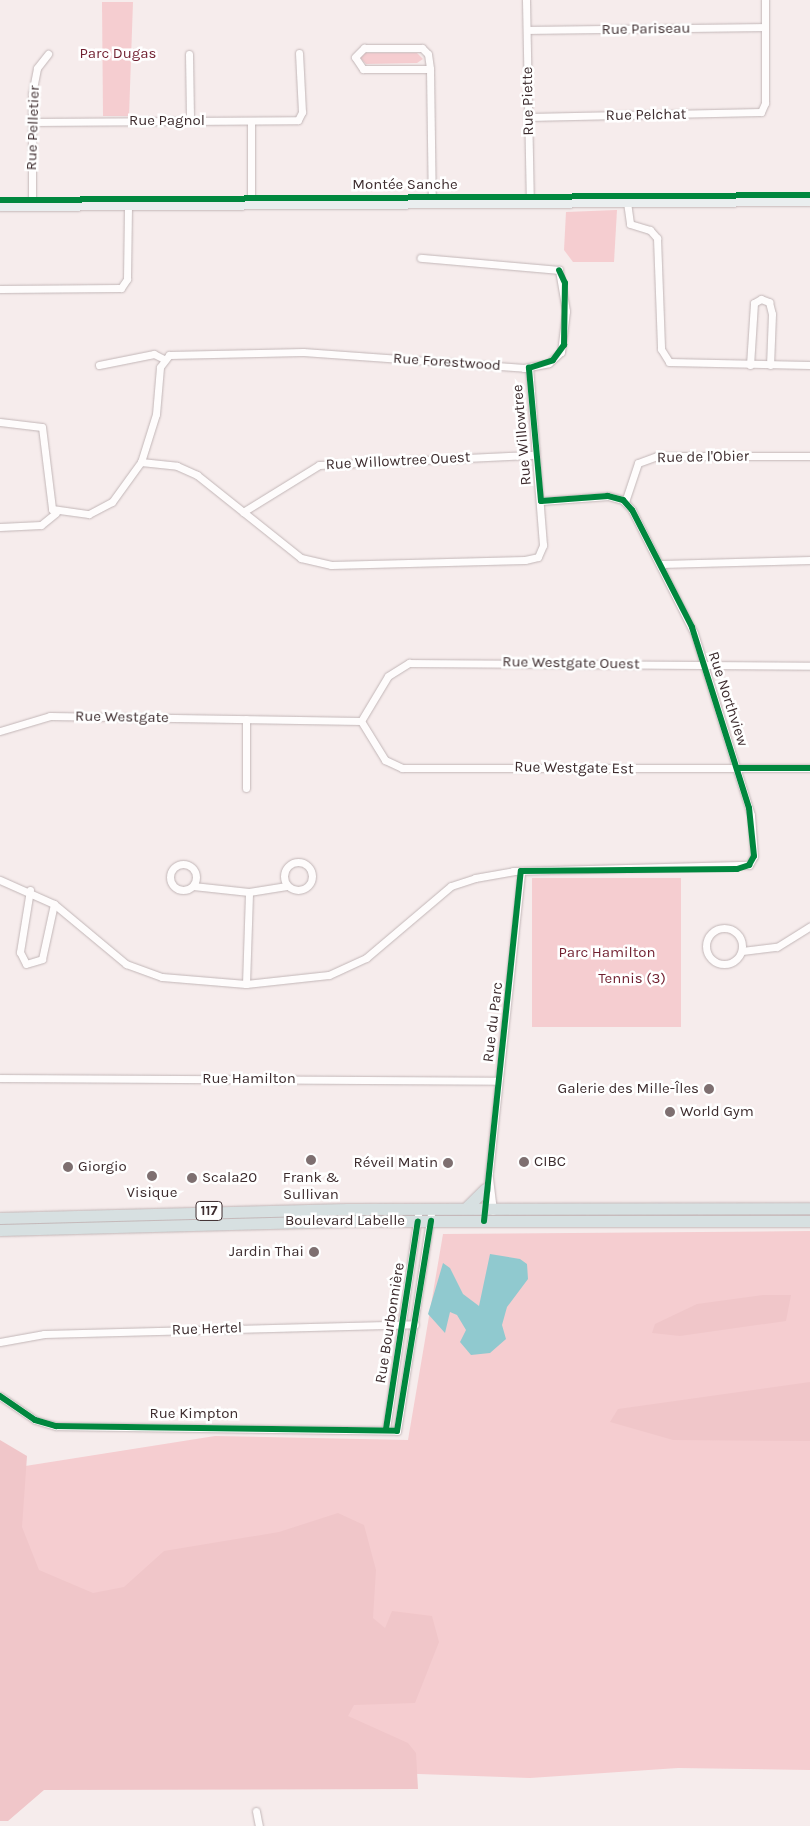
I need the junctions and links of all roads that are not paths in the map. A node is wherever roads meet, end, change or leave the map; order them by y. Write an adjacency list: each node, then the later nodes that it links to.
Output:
1 (526, 0): 4 (street, Rue Piette)
2 (765, 0): 3 (street)
3 (765, 27): 4 (street, Rue Pariseau); 9 (street, Rue Pelchat)
4 (527, 30): 9 (street, Rue Piette)
5 (299, 53): 11 (street, Rue Pagnol)
6 (48, 54): 12 (street, Rue Pelletier)
7 (189, 54): 10 (street)
8 (430, 69): 8 (street); 16 (street)
9 (528, 117): 15 (street, Rue Piette)
10 (190, 121): 11 (street, Rue Pagnol); 12 (street, Rue Pagnol)
11 (252, 121): 17 (street)
12 (32, 122): 19 (street, Rue Pelletier)
13 (810, 201): 14 (street, Montée Sanche)
14 (627, 202): 15 (street, Montée Sanche); 25 (street)
15 (530, 203): 16 (street, Montée Sanche)
16 (432, 204): 17 (street, Montée Sanche)
17 (251, 205): 20 (street, Montée Sanche)
18 (0, 206): 19 (street, Montée Sanche)
19 (32, 206): 20 (street, Montée Sanche)
20 (128, 206): 22 (street)
21 (421, 258): 28 (street, Rue Forestwood)
22 (0, 289)
23 (164, 359): 24 (street, Rue Forestwood); 28 (street, Rue Forestwood); 32 (street)
24 (99, 365)
25 (750, 365): 26 (street); 26 (street)
26 (770, 365): 27 (street)
27 (810, 365)
28 (529, 368): 30 (street, Rue Willowtree)
29 (0, 422): 35 (street)
30 (535, 454): 33 (street, Rue Willowtree); 36 (street, Rue Willowtree Ouest)
31 (810, 456): 34 (street, Rue de l'Obier)
32 (141, 462): 35 (street); 36 (street, Rue Willowtree)
33 (541, 501): 34 (street); 36 (street, Rue Willowtree)
34 (625, 502): 39 (street, Rue Northview)
35 (56, 512): 37 (street)
36 (243, 512)
37 (0, 527)
38 (810, 560): 39 (street)
39 (662, 564): 40 (street, Rue Northview)
40 (703, 666): 41 (street, Rue Westgate Ouest); 43 (street, Rue Westgate Ouest); 45 (street, Rue Northview)
41 (810, 666)
42 (246, 719): 43 (street, Rue Westgate); 44 (street, Rue Westgate); 47 (street)
43 (361, 721): 45 (street, Rue Westgate Est)
44 (0, 731)
45 (737, 768): 46 (street, Rue Westgate Est); 48 (street, Rue Northview)
46 (810, 768)
47 (246, 788)
48 (521, 871): 57 (street); 59 (street, Rue du Parc)
49 (0, 880): 52 (street)
50 (192, 886): 53 (street)
51 (287, 886): 51 (street); 53 (street)
52 (30, 890): 54 (street); 54 (street)
53 (249, 892): 57 (street)
54 (54, 904): 57 (street)
55 (810, 926): 56 (street)
56 (742, 951): 56 (street)
57 (246, 984)
58 (0, 1078): 59 (street, Rue Hamilton)
59 (498, 1081): 60 (street, Rue du Parc)
60 (489, 1177): 61 (street, Rue du Parc); 65 (street, Rue du Parc)
61 (485, 1190): 64 (main road); 65 (street, Rue du Parc)
62 (419, 1208): 63 (main road, Boulevard Labelle / 117); 67 (main road, Boulevard Labelle / 117); 68 (street, Rue Bourbonnière)
63 (432, 1208): 64 (main road, Boulevard Labelle / 117); 69 (street, Rue Bourbonnière)
64 (466, 1208): 65 (main road, Boulevard Labelle / 117)
65 (489, 1208): 66 (main road, Boulevard Labelle / 117); 70 (street, Rue du Parc)
66 (810, 1208)
67 (0, 1218)
68 (418, 1221): 69 (main road, Boulevard Labelle / 117); 72 (main road, Boulevard Labelle / 117); 73 (street, Rue Bourbonnière)
69 (431, 1221): 70 (main road, Boulevard Labelle / 117); 74 (street, Rue Bourbonnière)
70 (489, 1221): 71 (main road, Boulevard Labelle / 117)
71 (810, 1221)
72 (0, 1230)
73 (403, 1323): 74 (street, Rue Hertel); 75 (street, Rue Hertel); 77 (street, Rue Bourbonnière)
74 (415, 1324): 78 (street, Rue Bourbonnière)
75 (0, 1342)
76 (0, 1396): 77 (street, Rue Kimpton)
77 (386, 1430): 78 (street, Rue Kimpton)
78 (397, 1431)
79 (256, 1811): 80 (street)
80 (259, 1826)

